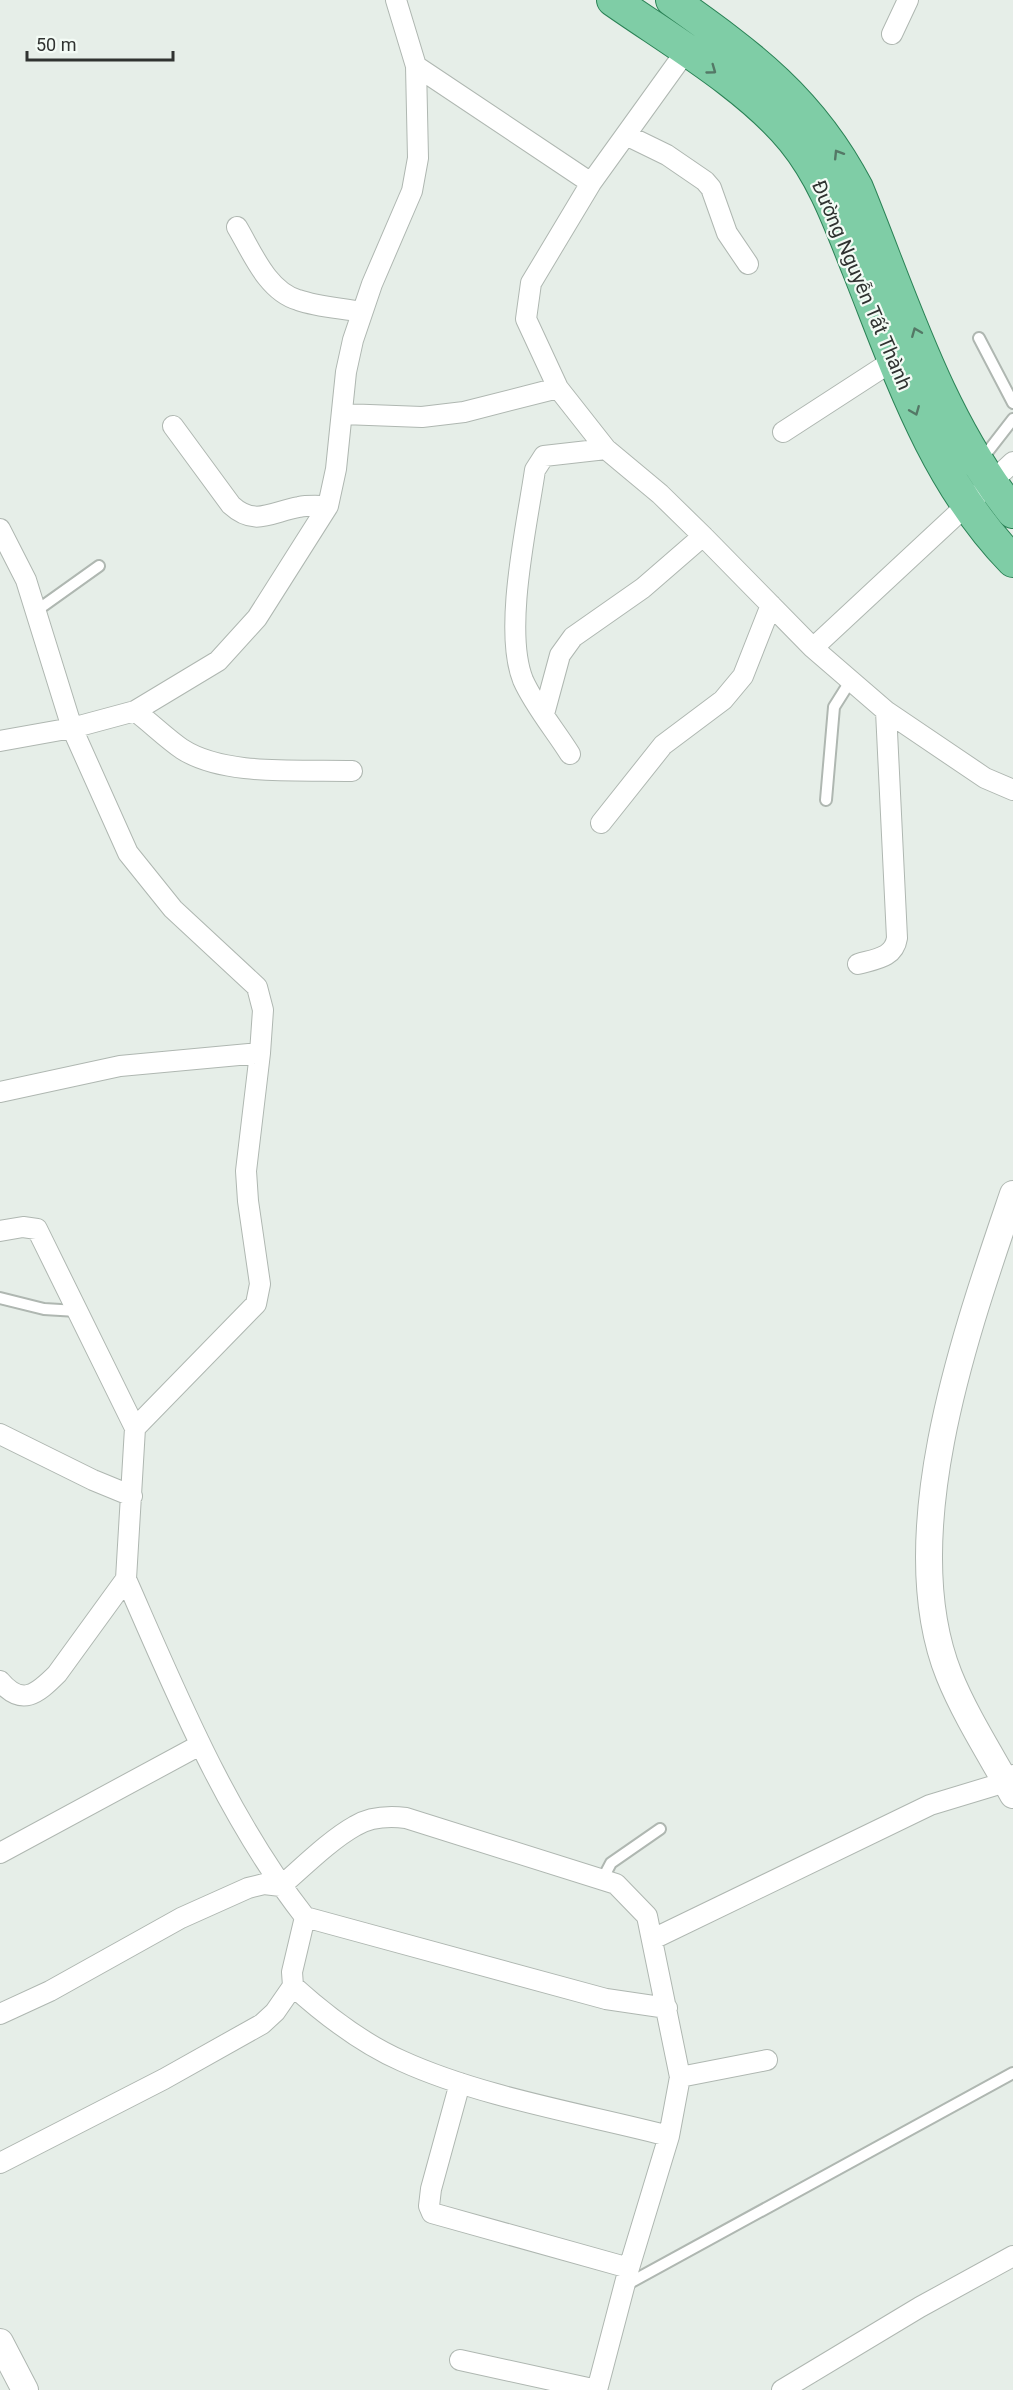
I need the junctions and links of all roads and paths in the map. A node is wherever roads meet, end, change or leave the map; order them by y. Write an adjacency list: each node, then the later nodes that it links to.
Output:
1 (396, 0): 7 (street)
2 (613, 0): 6 (main road, Đường Nguyễn Tất Thành)
3 (672, 0): 23 (main road, Đường Nguyễn Tất Thành, one-way to 3)
4 (908, 0): 5 (street)
5 (892, 34)
6 (686, 51): 8 (street); 14 (main road, Đường Nguyễn Tất Thành, one-way to 14)
7 (416, 66): 9 (street); 12 (street)
8 (626, 135): 9 (street); 11 (street)
9 (591, 183): 15 (street)
10 (237, 227): 12 (street)
11 (748, 264)
12 (362, 312): 17 (street)
13 (979, 338): 16 (lane)
14 (894, 360): 20 (street); 24 (main road, Đường Nguyễn Tất Thành, one-way to 24)
15 (558, 388): 17 (street); 21 (street)
16 (1013, 403)
17 (343, 414): 25 (street)
18 (1013, 419): 23 (lane)
19 (173, 426): 25 (street)
20 (783, 432)
21 (606, 449): 28 (street); 37 (street)
22 (1013, 462): 23 (street)
23 (984, 473): 24 (street); 26 (main road, Đường Nguyễn Tất Thành)
24 (965, 504): 29 (main road, Đường Nguyễn Tất Thành); 33 (street)
25 (328, 506): 35 (street)
26 (1013, 512)
27 (0, 529): 32 (street)
28 (703, 536): 31 (street); 37 (street)
29 (1013, 561)
30 (99, 566): 32 (lane)
31 (771, 605): 33 (street); 44 (street)
32 (36, 611): 38 (street)
33 (813, 648): 34 (street)
34 (851, 680): 36 (street); 43 (lane)
35 (135, 711): 38 (street); 41 (street)
36 (886, 711): 42 (street); 45 (street)
37 (544, 714): 40 (street)
38 (72, 728): 39 (street); 46 (street)
39 (0, 741)
40 (570, 754)
41 (352, 771)
42 (1013, 790)
43 (826, 800)
44 (601, 823)
45 (858, 964)
46 (260, 1053): 47 (street); 52 (street)
47 (0, 1092)
48 (1013, 1194): 58 (street)
49 (0, 1231): 51 (street)
50 (0, 1298): 51 (lane)
51 (77, 1311): 52 (street)
52 (135, 1428): 54 (street)
53 (0, 1434): 54 (street)
54 (132, 1496): 55 (street)
55 (126, 1579): 56 (street); 57 (street)
56 (0, 1681)
57 (200, 1745): 60 (street); 62 (street)
58 (1011, 1784): 64 (street)
59 (660, 1829): 61 (lane)
60 (0, 1853)
61 (602, 1880): 62 (street); 64 (street)
62 (281, 1886): 63 (street); 67 (street)
63 (305, 1917): 65 (street); 66 (street)
64 (653, 1939): 66 (street)
65 (293, 1986): 71 (street); 73 (street)
66 (667, 2008): 70 (street)
67 (0, 2014)
68 (767, 2060): 70 (street)
69 (1013, 2073): 75 (lane)
70 (680, 2077): 72 (street)
71 (460, 2083): 72 (street); 75 (street)
72 (669, 2136): 75 (street)
73 (0, 2163)
74 (1013, 2256): 80 (street)
75 (626, 2277): 79 (street)
76 (0, 2342): 78 (street)
77 (460, 2360): 79 (street)
78 (25, 2390)
79 (597, 2390)
80 (782, 2390)

